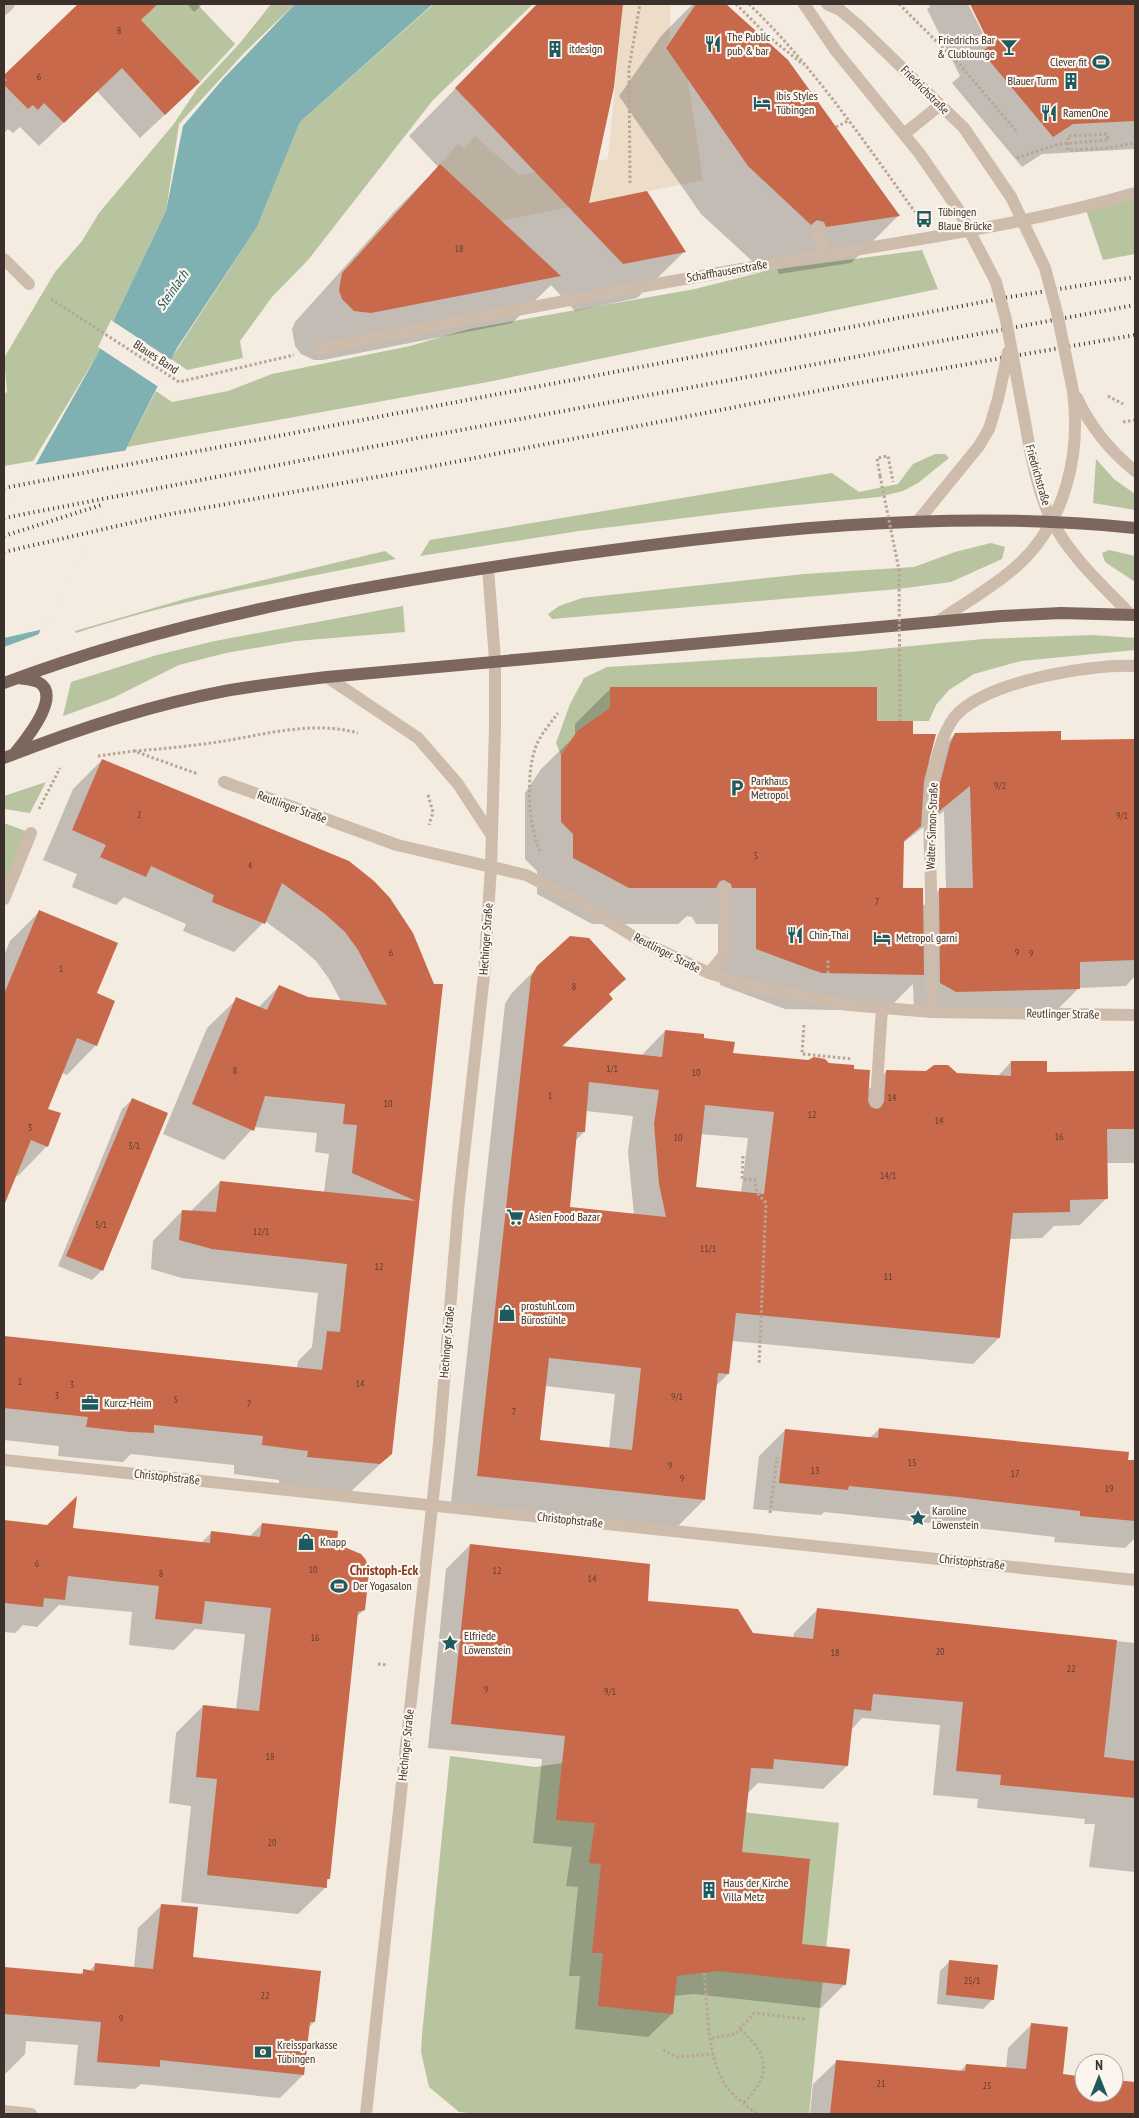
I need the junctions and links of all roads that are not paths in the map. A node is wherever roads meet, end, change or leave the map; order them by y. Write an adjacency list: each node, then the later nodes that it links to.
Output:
1 (9, 4): 4 (street)
2 (804, 4): 6 (street, Friedrichstraße)
3 (827, 4): 5 (street, Friedrichstraße)
4 (4, 9)
5 (940, 105): 6 (street); 14 (street, Friedrichstraße, bridge)
6 (904, 134): 12 (street, Friedrichstraße, bridge)
7 (1135, 193): 9 (street, Schaffhausenstraße)
8 (818, 228): 9 (street)
9 (823, 255): 13 (street, Schaffhausenstraße)
10 (4, 259): 11 (street)
11 (29, 284)
12 (1010, 344): 16 (street, Friedrichstraße, bridge); 17 (street, bridge)
13 (319, 349)
14 (1075, 398): 15 (street); 16 (street, Friedrichstraße)
15 (1135, 471)
16 (1051, 521): 17 (main road); 18 (main road); 20 (street); 21 (street)
17 (917, 522): 19 (main road)
18 (1135, 528)
19 (488, 568): 22 (street, Hechinger Straße); 25 (main road)
20 (1133, 615): 21 (main road)
21 (936, 622): 22 (main road)
22 (494, 660): 24 (main road); 30 (street, Hechinger Straße)
23 (1135, 666): 36 (street, Walter-Simon-Straße)
24 (326, 677): 27 (main road); 30 (street)
25 (18, 678): 26 (main road); 27 (main road)
26 (4, 683)
27 (9, 756)
28 (224, 782): 31 (street, Reutlinger Straße)
29 (31, 833): 33 (street)
30 (492, 836): 31 (street, Hechinger Straße)
31 (491, 867): 34 (street, Reutlinger Straße); 40 (street, Hechinger Straße)
32 (724, 888): 34 (street)
33 (4, 900)
34 (709, 973): 35 (street, Reutlinger Straße)
35 (882, 1008): 36 (street, Reutlinger Straße); 38 (street)
36 (932, 1012): 37 (street, Reutlinger Straße)
37 (1135, 1015)
38 (876, 1101)
39 (4, 1460): 40 (street, Christophstraße)
40 (432, 1505): 41 (street, Christophstraße); 44 (street, Hechinger Straße)
41 (1135, 1580)
42 (4, 2111): 43 (street)
43 (32, 2114)
44 (366, 2114)

